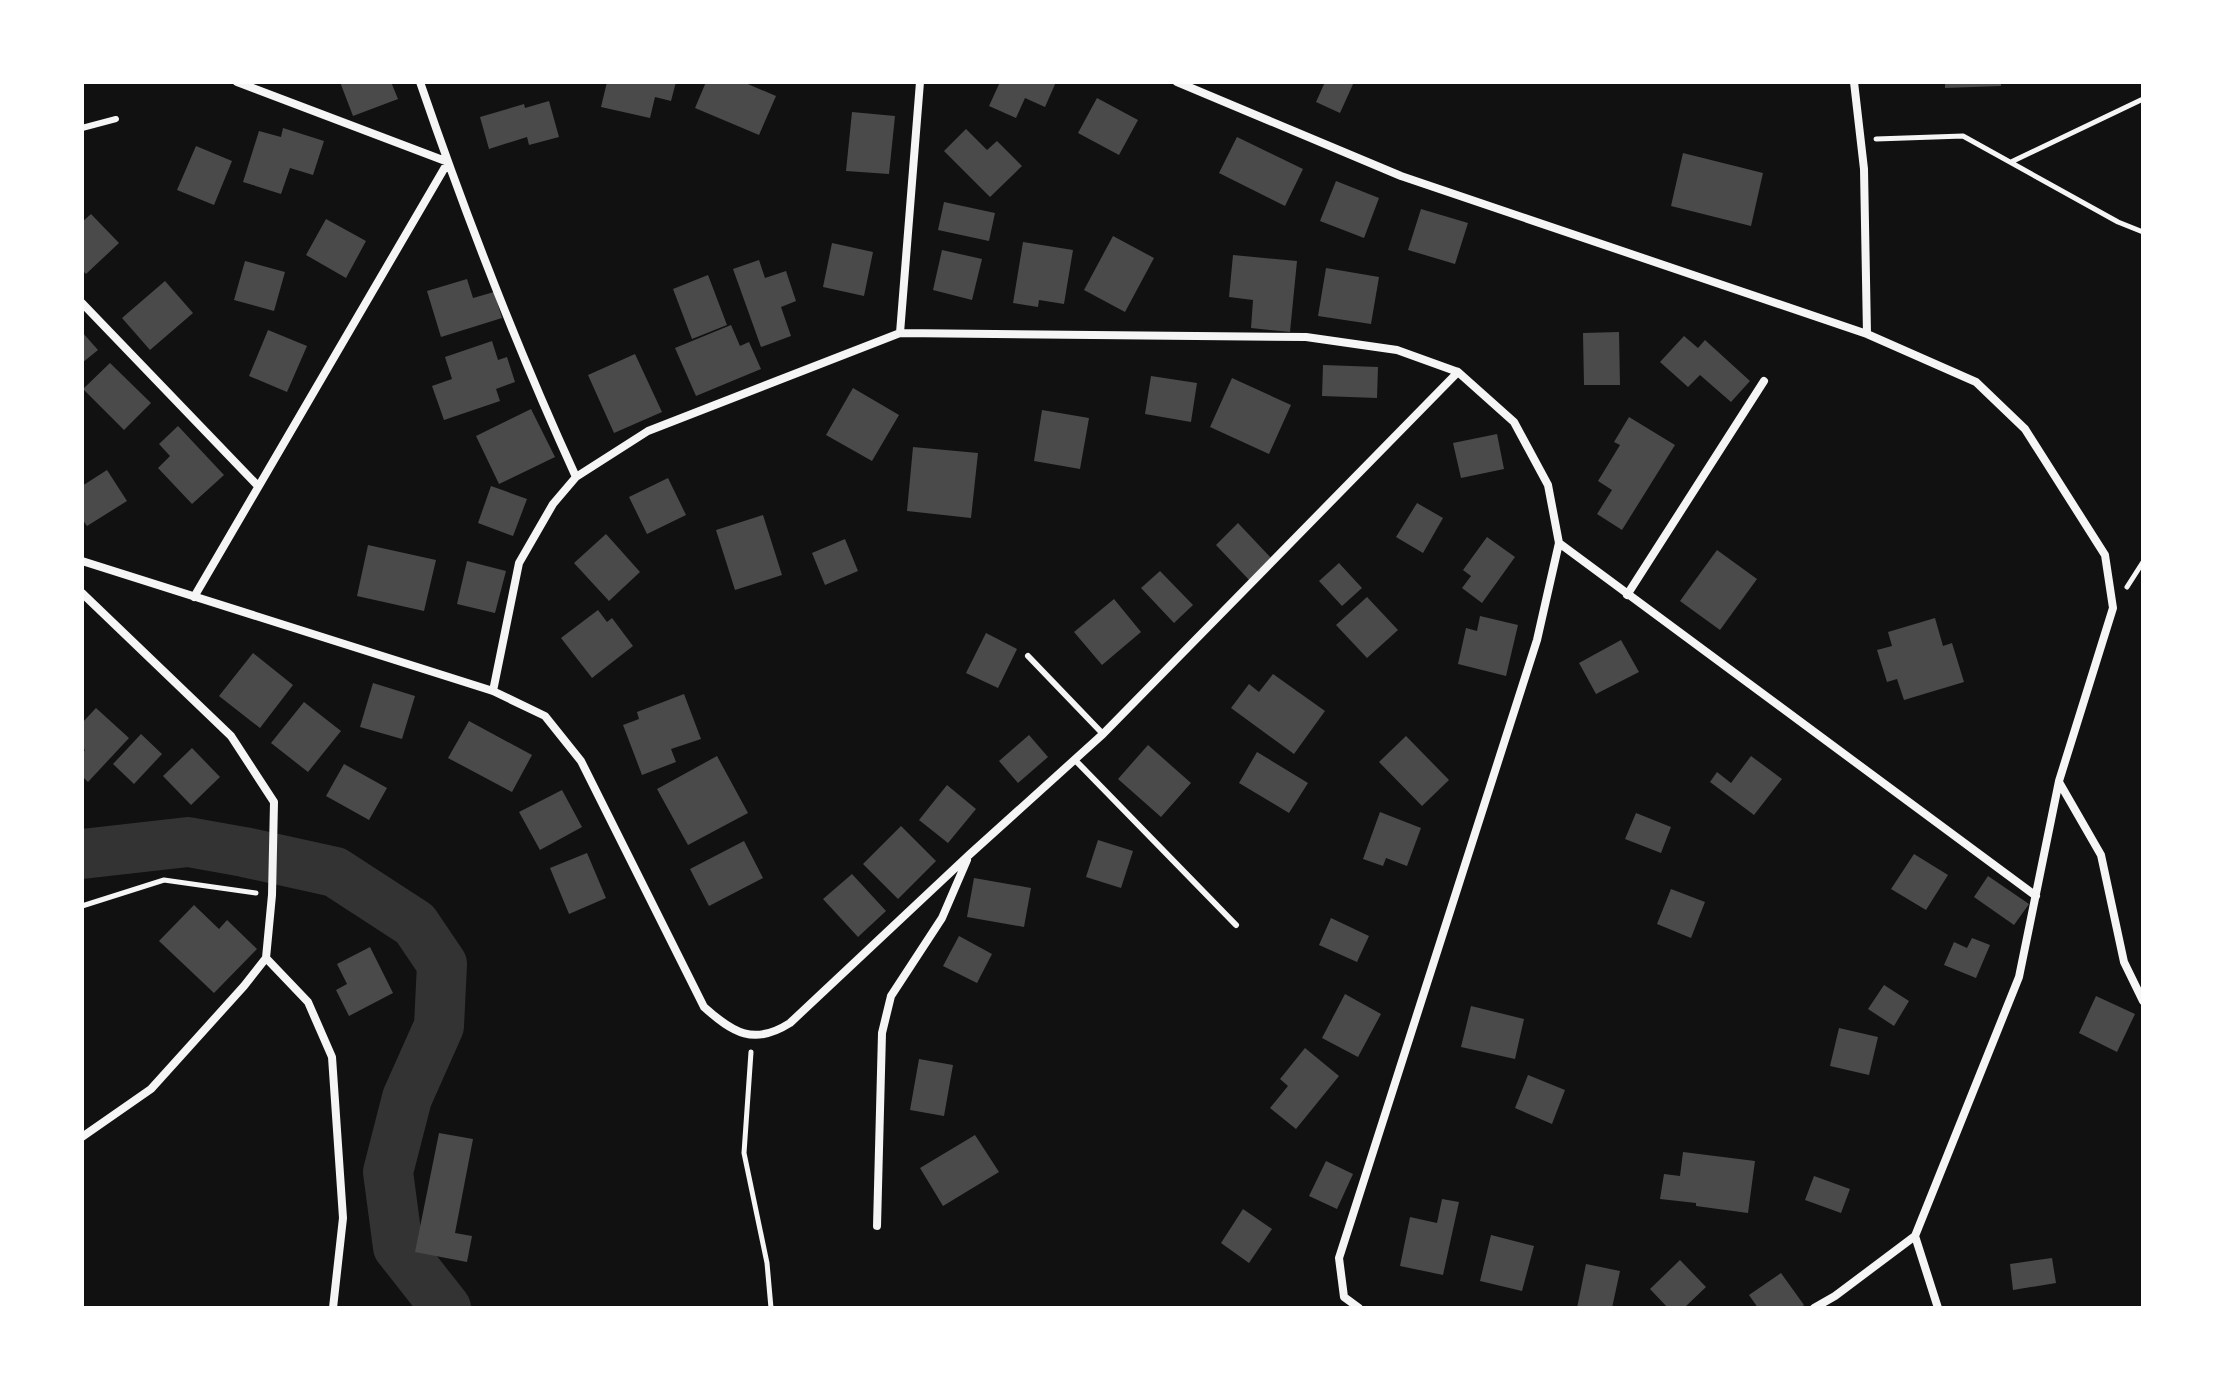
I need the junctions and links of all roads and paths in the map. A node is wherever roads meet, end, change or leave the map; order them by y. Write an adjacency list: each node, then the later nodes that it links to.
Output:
1 (237, 82): 10 (street)
2 (420, 82): 10 (street)
3 (920, 82): 14 (street)
4 (1177, 82): 15 (street)
5 (1854, 82): 9 (street)
6 (2143, 99): 11 (path)
7 (116, 119): 8 (lane)
8 (82, 128)
9 (1861, 139): 11 (path); 15 (street)
10 (448, 162): 18 (street); 19 (street)
11 (2010, 163): 12 (path)
12 (2143, 232)
13 (82, 303): 19 (street)
14 (900, 333): 16 (street); 18 (street)
15 (1867, 334): 29 (street)
16 (1458, 372): 20 (street); 27 (street)
17 (1764, 381): 23 (street)
18 (576, 477): 26 (street)
19 (257, 485): 24 (street)
20 (1559, 543): 23 (street); 43 (street)
21 (82, 561): 24 (street)
22 (82, 593): 31 (street)
23 (1627, 595): 32 (street)
24 (194, 597): 26 (street)
25 (1028, 656): 27 (lane)
26 (493, 691): 37 (street)
27 (1103, 734): 28 (street)
28 (1076, 761): 30 (street); 34 (lane)
29 (2059, 781): 32 (street); 36 (street)
30 (969, 855): 37 (street); 39 (street)
31 (272, 895): 33 (path); 35 (street)
32 (2036, 896): 40 (street)
33 (82, 906)
34 (1236, 925)
35 (266, 958): 38 (street); 41 (street)
36 (2143, 1001)
37 (752, 1035): 42 (path)
38 (82, 1137)
39 (877, 1226)
40 (1915, 1236): 44 (street); 45 (street)
41 (333, 1308)
42 (771, 1308)
43 (1359, 1308)
44 (1814, 1308)
45 (1938, 1308)

